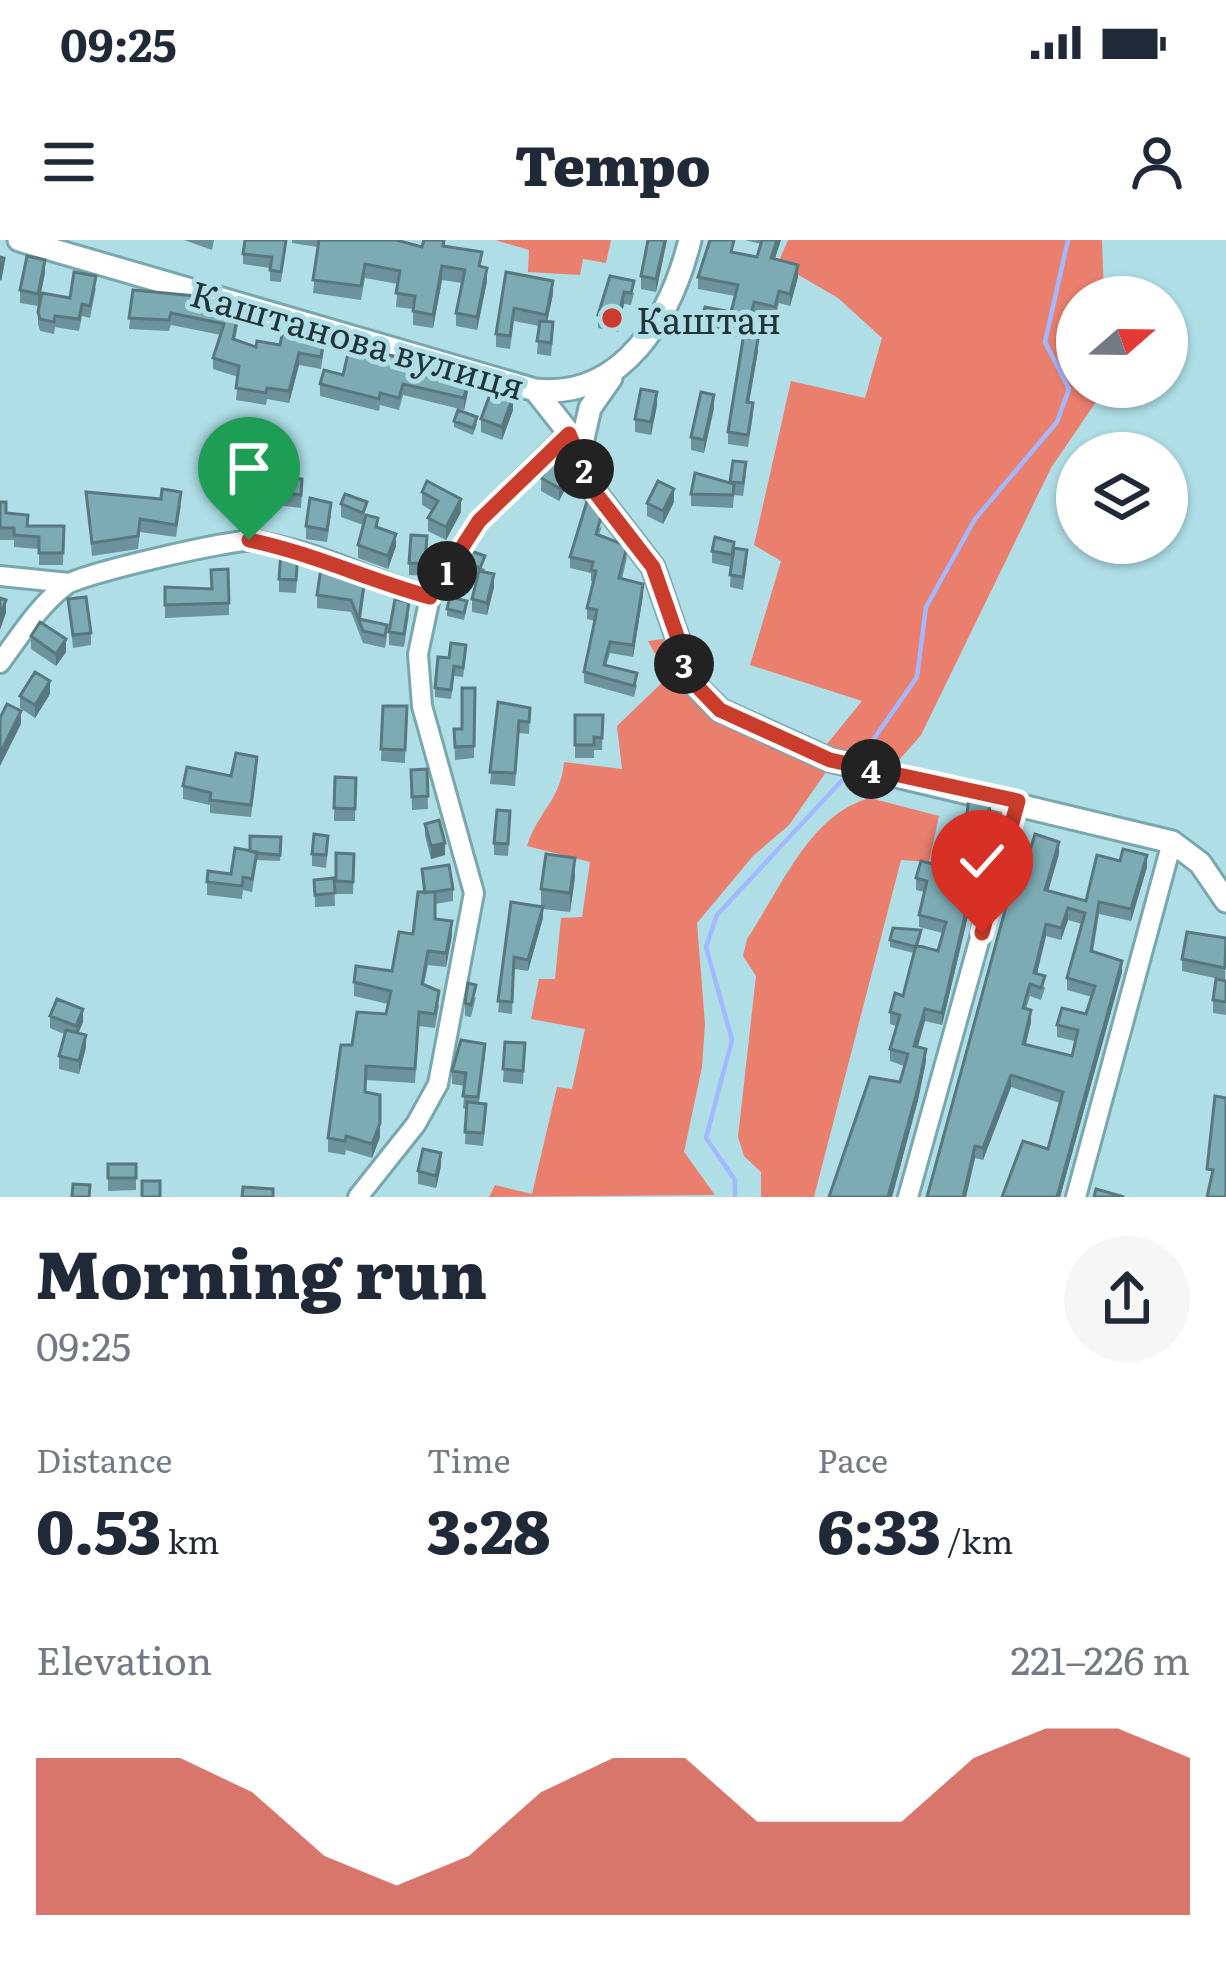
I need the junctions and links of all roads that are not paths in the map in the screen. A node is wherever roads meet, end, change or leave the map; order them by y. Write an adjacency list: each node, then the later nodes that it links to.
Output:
1 (19, 240): 4 (main road, Каштанова вулиця)
2 (690, 240): 3 (main road, Каштанова вулиця)
3 (619, 369): 4 (main road, Каштанова вулиця); 6 (main road)
4 (535, 390): 5 (main road)
5 (569, 434): 6 (main road); 9 (street)
6 (580, 459): 11 (main road)
7 (0, 576): 8 (street)
8 (69, 583): 9 (street); 10 (street)
9 (430, 597): 14 (street)
10 (0, 663)
11 (1018, 801): 12 (main road); 15 (street)
12 (1172, 842): 13 (main road); 16 (street)
13 (1226, 901)
14 (358, 1197)
15 (908, 1197)
16 (1076, 1197)

